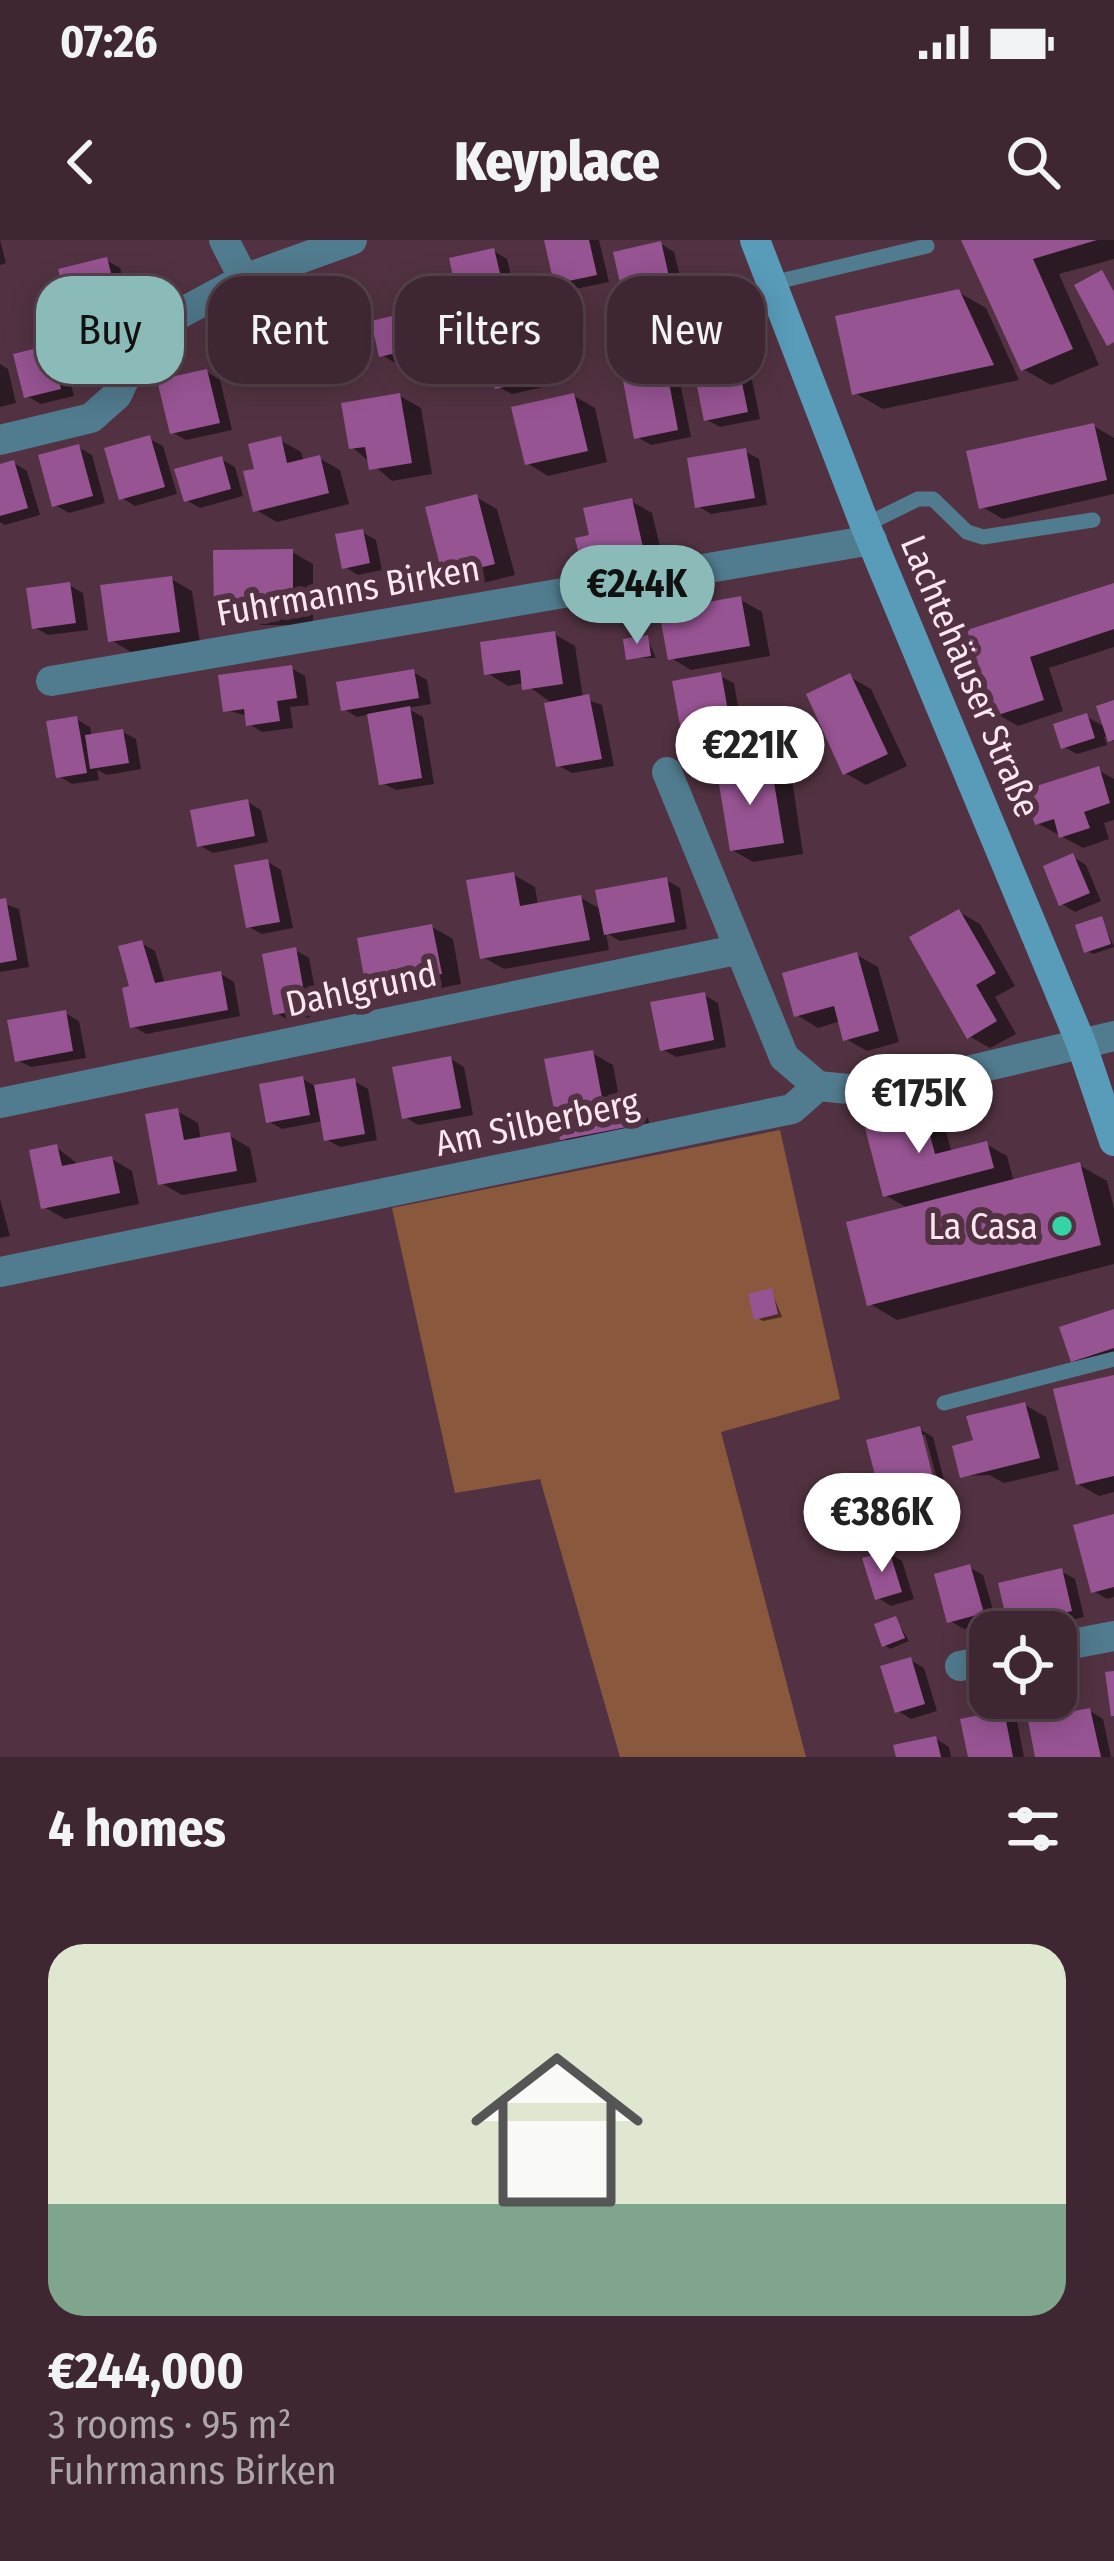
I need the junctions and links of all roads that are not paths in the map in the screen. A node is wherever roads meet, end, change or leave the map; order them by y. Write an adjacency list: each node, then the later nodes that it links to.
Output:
1 (224, 240): 5 (street)
2 (352, 240): 6 (street)
3 (755, 240): 7 (street, Lachtehäuser Straße)
4 (927, 246): 7 (lane)
5 (242, 276)
6 (252, 276)
7 (772, 284): 11 (street, Lachtehäuser Straße)
8 (208, 298): 9 (street)
9 (0, 440)
10 (1094, 520): 11 (lane)
11 (869, 532): 12 (street, Fuhrmanns Birken); 16 (street, Lachtehäuser Straße)
12 (51, 681)
13 (667, 772): 14 (street)
14 (736, 950): 17 (street); 18 (street, Dahlgrund)
15 (1114, 1036): 16 (street)
16 (1082, 1042): 17 (street); 19 (street, Lachtehäuser Straße)
17 (818, 1086): 20 (street, Am Silberberg)
18 (1, 1101)
19 (1114, 1142)
20 (0, 1272)
21 (1114, 1359): 22 (lane)
22 (944, 1403)
23 (1114, 1636): 24 (street)
24 (1077, 1643)

